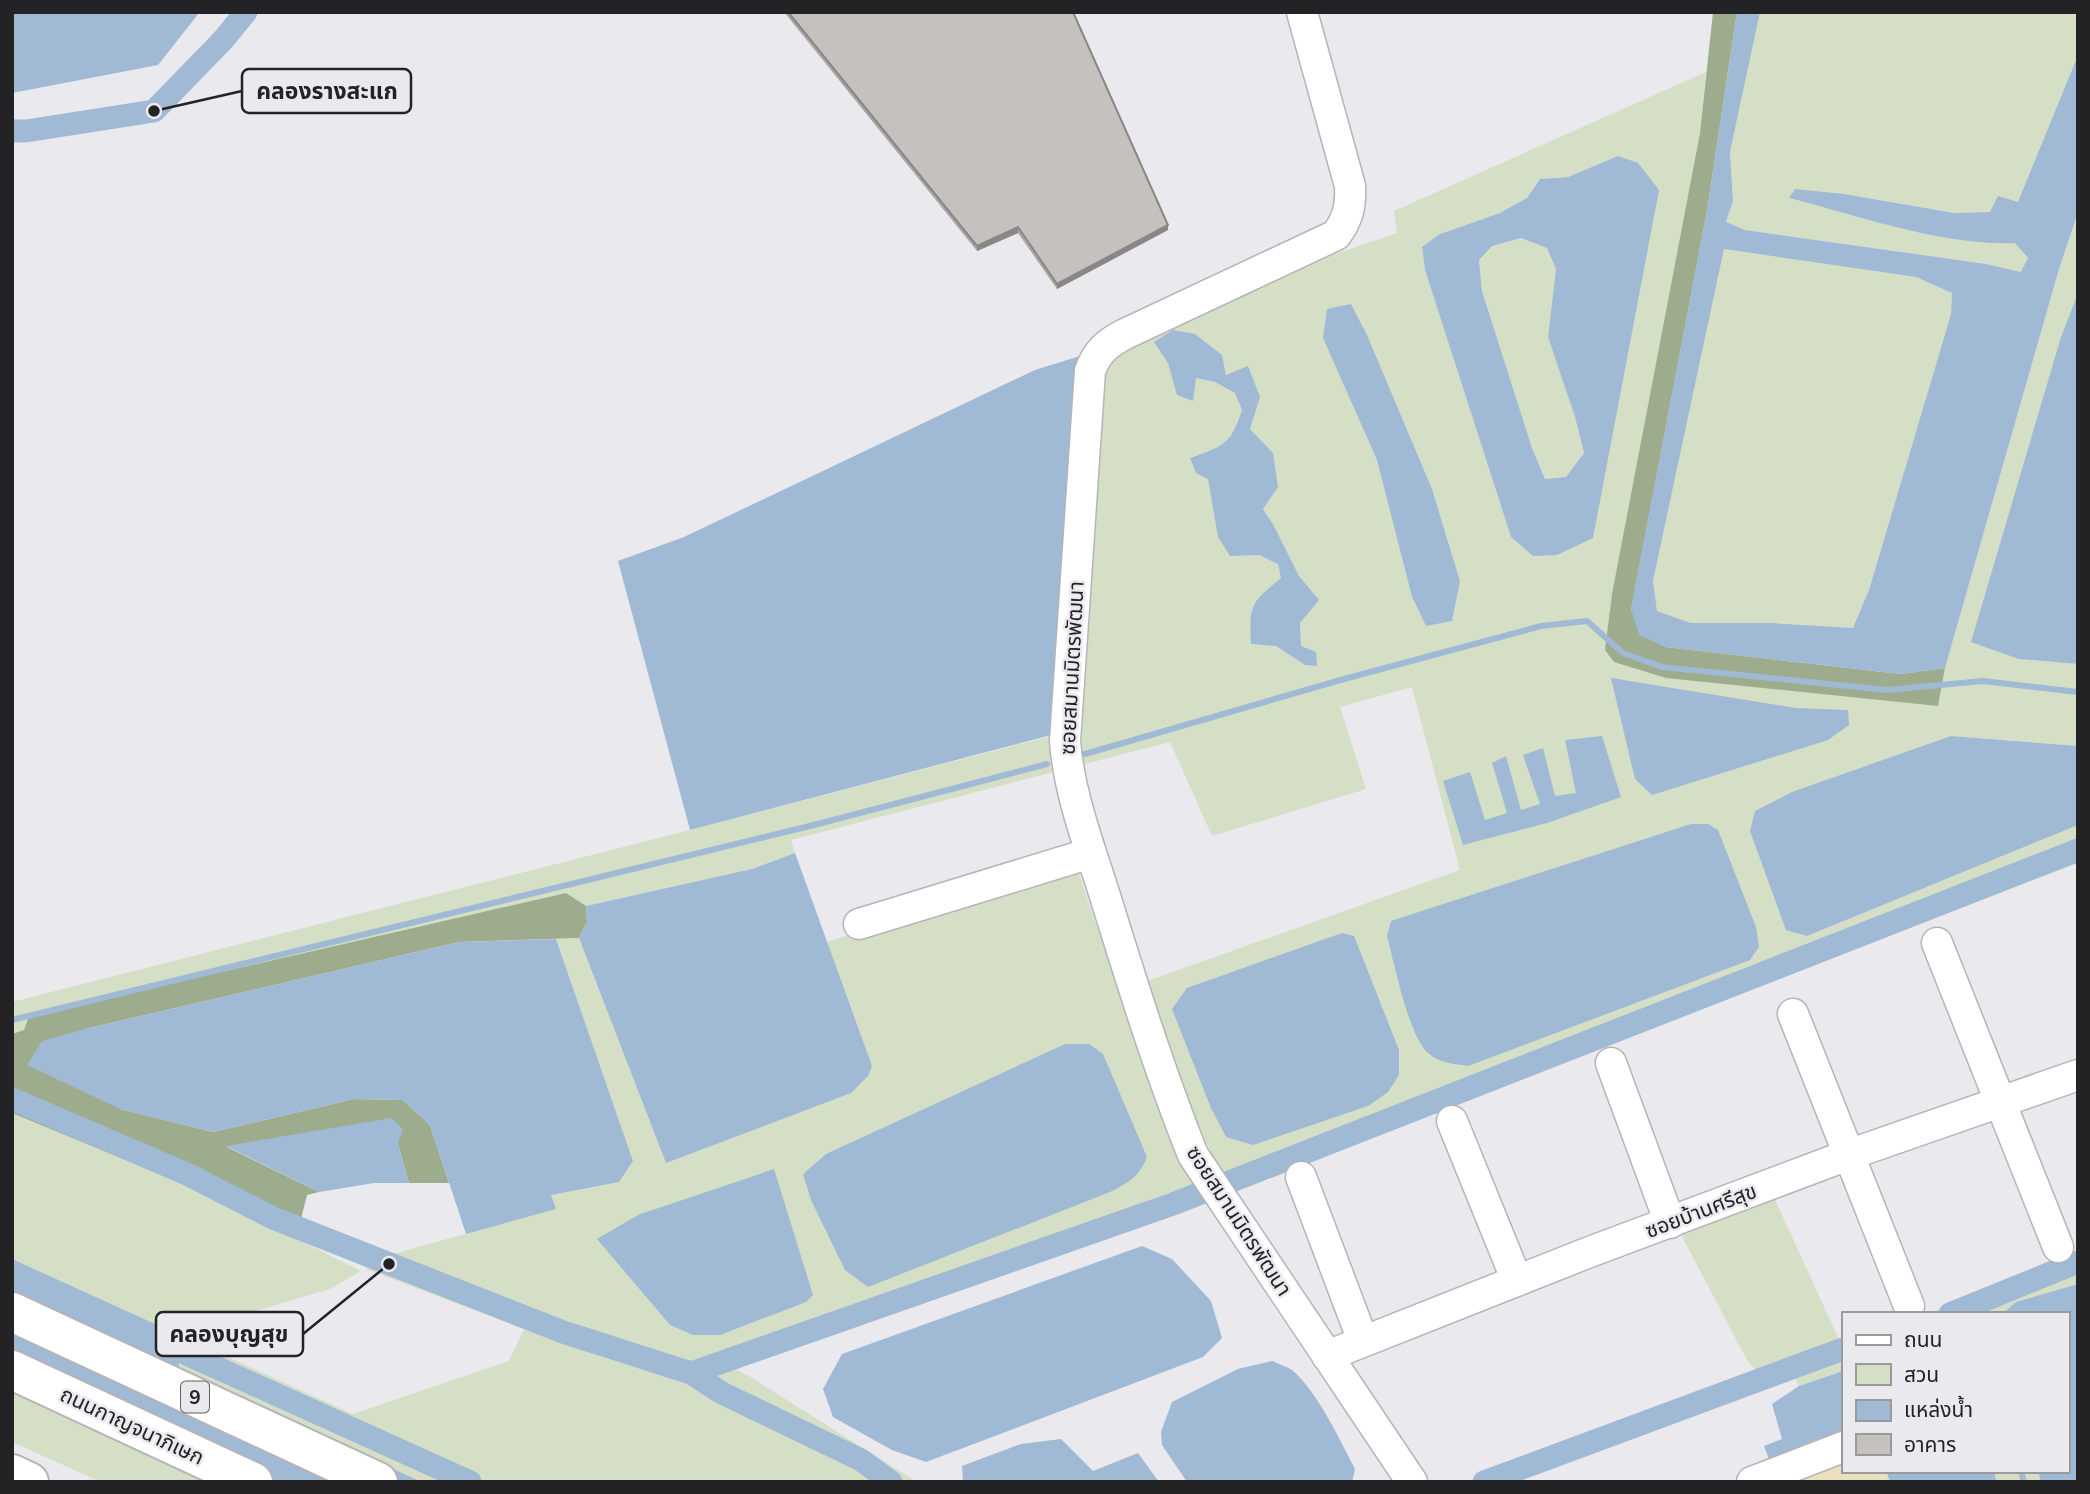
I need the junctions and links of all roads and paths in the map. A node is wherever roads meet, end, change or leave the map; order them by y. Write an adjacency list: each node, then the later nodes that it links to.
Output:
1 (1302, 12): 2 (street, ซอยสมานมิตรพัฒนา)
2 (1091, 853): 3 (street); 18 (street, ซอยสมานมิตรพัฒนา)
3 (859, 924)
4 (1937, 943): 8 (street)
5 (1793, 1014): 10 (street)
6 (1611, 1063): 12 (street)
7 (2078, 1075): 8 (street, ซอยบ้านศรีสุข)
8 (1999, 1104): 10 (street, ซอยบ้านศรีสุข); 13 (street)
9 (1452, 1121): 14 (street)
10 (1848, 1155): 12 (street, ซอยบ้านศรีสุข); 15 (street)
11 (1301, 1177): 17 (street)
12 (1670, 1223): 14 (street, ซอยบ้านศรีสุข)
13 (2058, 1247)
14 (1517, 1281): 17 (street, ซอยบ้านศรีสุข)
15 (1909, 1306)
16 (12, 1312): 24 (main road, 9)
17 (1363, 1342): 18 (street, ซอยบ้านศรีสุข)
18 (1327, 1356): 25 (street, ซอยสมานมิตรพัฒนา)
19 (12, 1370): 23 (main road, ถนนกาญจนาภิเษก)
20 (1842, 1447): 26 (street)
21 (12, 1474): 22 (main road)
22 (29, 1482)
23 (253, 1482)
24 (378, 1482)
25 (1412, 1482)
26 (1752, 1482)

